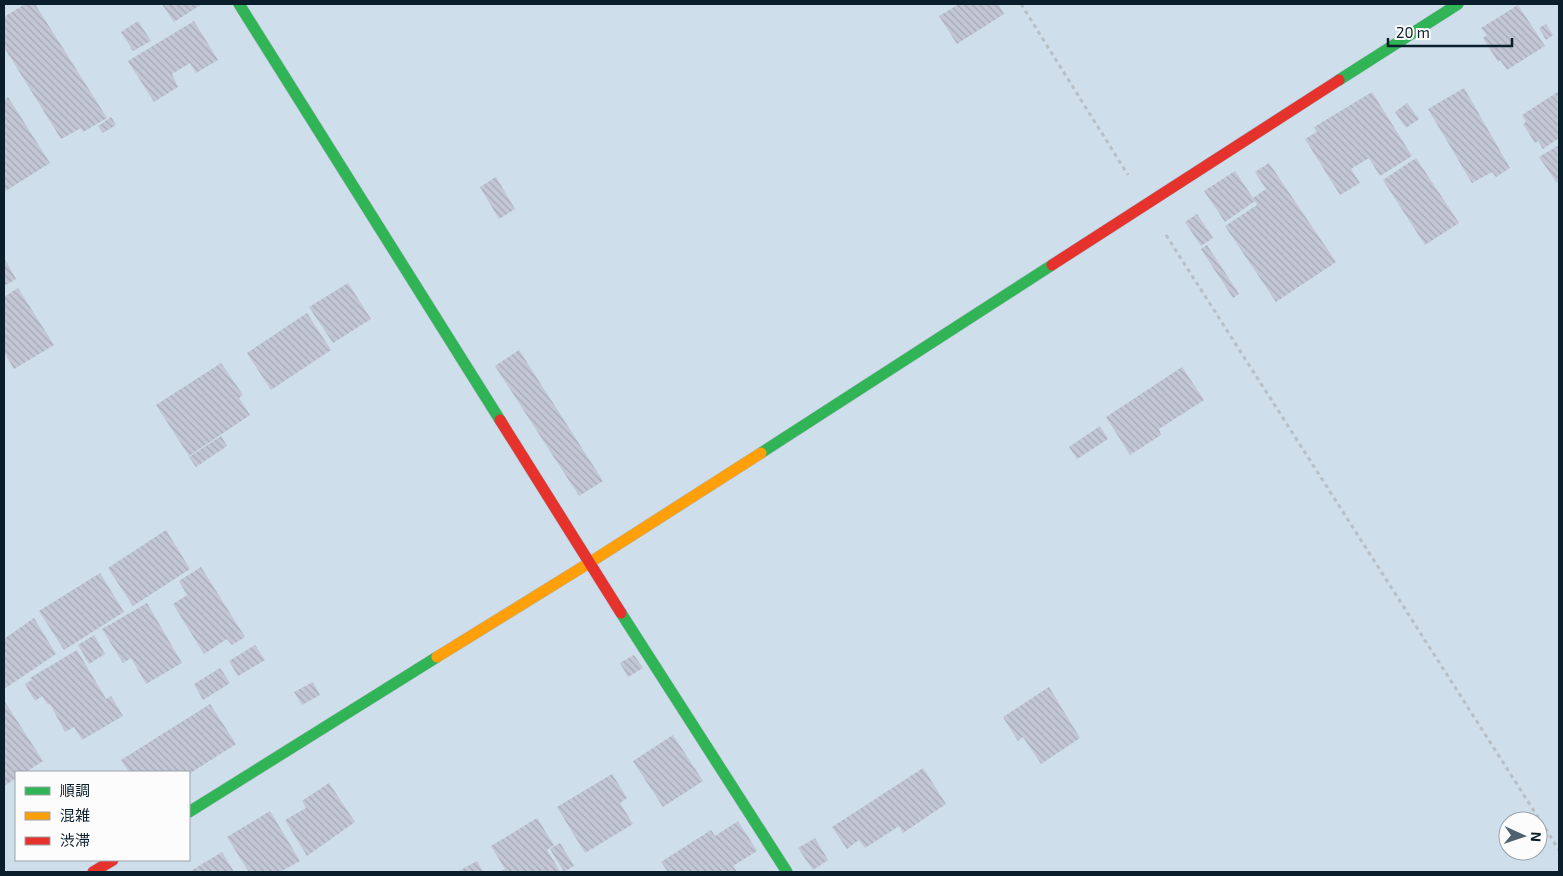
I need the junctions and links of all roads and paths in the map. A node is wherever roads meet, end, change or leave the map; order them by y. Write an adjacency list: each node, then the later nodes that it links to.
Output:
1 (240, 4): 5 (street)
2 (1021, 4): 4 (path)
3 (1458, 4): 4 (street)
4 (1146, 204): 5 (street); 7 (path)
5 (589, 563): 6 (street); 10 (street)
6 (190, 811)
7 (1559, 850)
8 (111, 861): 9 (street)
9 (93, 872)
10 (787, 872)

